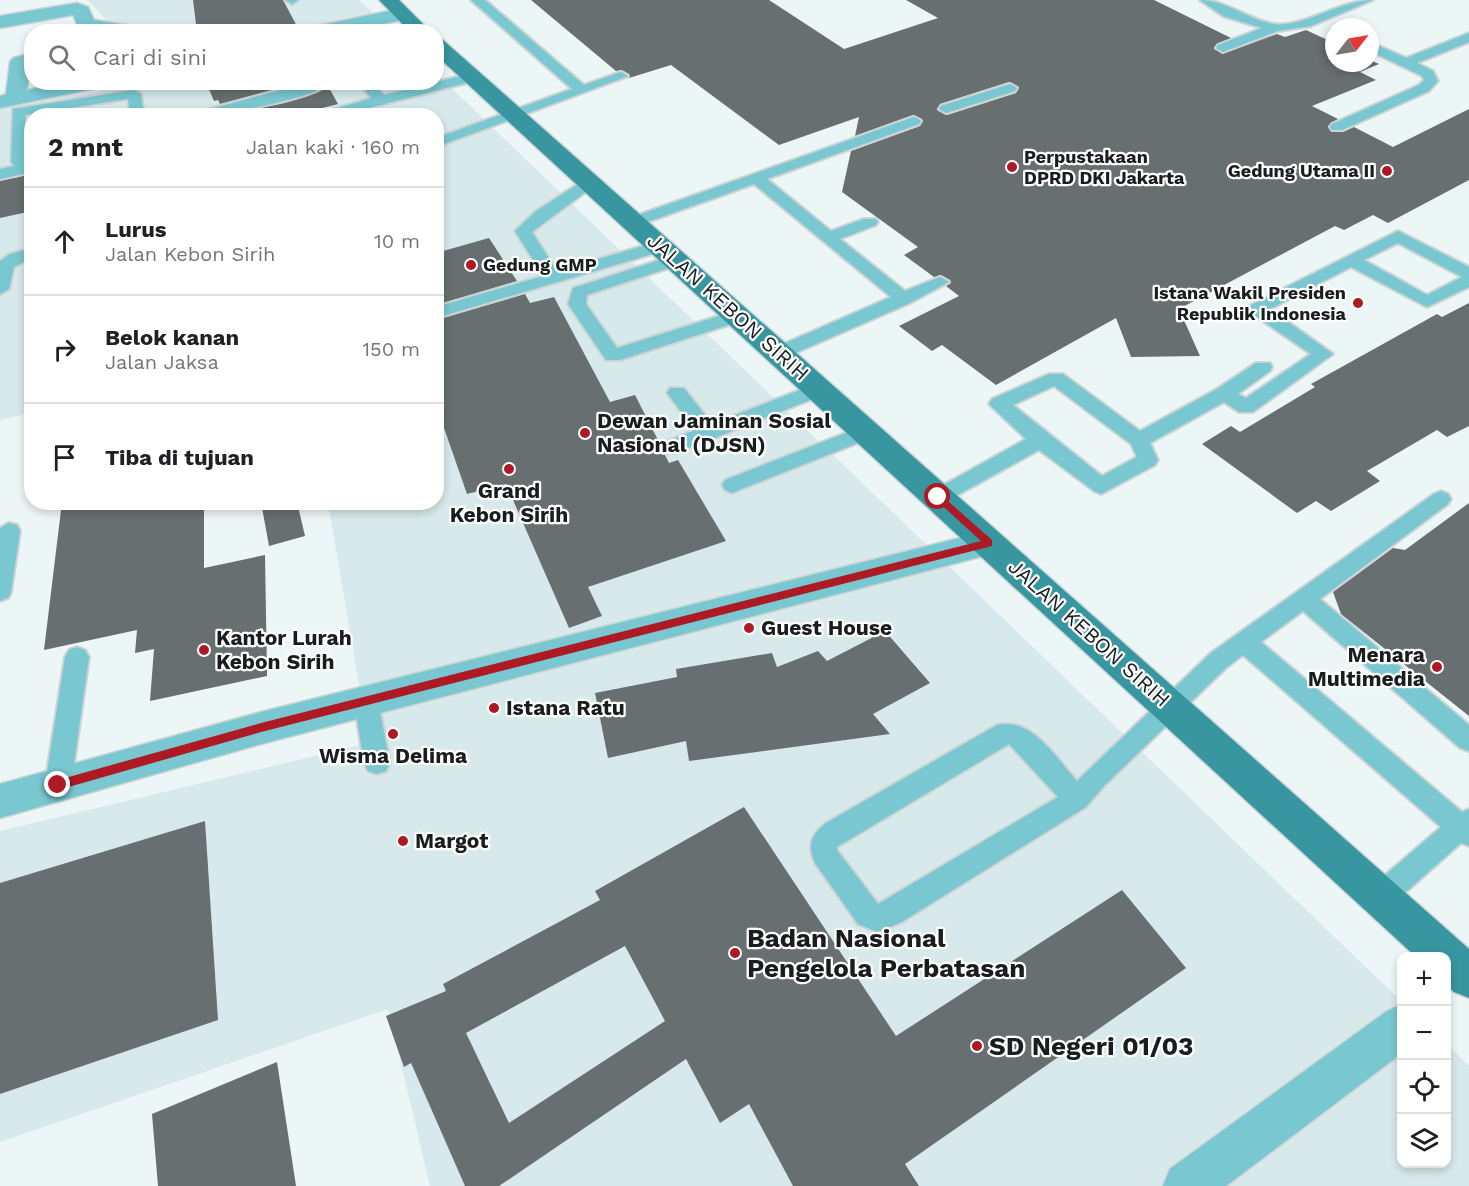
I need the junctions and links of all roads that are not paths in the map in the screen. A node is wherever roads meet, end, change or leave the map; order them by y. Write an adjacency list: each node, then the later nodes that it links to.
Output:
1 (387, 0): 5 (main road)
2 (477, 0): 27 (lane)
3 (1206, 0): 12 (lane)
4 (1367, 0): 6 (lane)
5 (403, 14): 9 (street); 10 (main road)
6 (1313, 20): 11 (lane); 12 (lane)
7 (0, 22): 8 (street)
8 (80, 22)
9 (355, 24)
10 (414, 24)
11 (1325, 26)
12 (1275, 28): 14 (lane)
13 (1469, 37): 18 (lane)
14 (1223, 48)
15 (1379, 50): 18 (lane)
16 (444, 56): 20 (main road, JALAN KEBON SIRIH)
17 (24, 61): 28 (street)
18 (1406, 63): 38 (lane)
19 (621, 76): 27 (lane)
20 (473, 77): 21 (lane); 36 (main road, JALAN KEBON SIRIH)
21 (444, 84)
22 (1010, 88): 34 (lane)
23 (57, 90): 28 (street)
24 (307, 90): 32 (lane)
25 (372, 90): 29 (lane)
26 (420, 90): 29 (lane)
27 (582, 90): 36 (lane)
28 (8, 100)
29 (380, 100): 33 (lane)
30 (44, 108): 31 (lane)
31 (136, 108)
32 (226, 108)
33 (350, 108)
34 (946, 109)
35 (24, 111): 39 (lane)
36 (515, 116): 40 (lane); 47 (main road, JALAN KEBON SIRIH)
37 (914, 121): 46 (lane)
38 (1337, 127)
39 (24, 139)
40 (444, 140)
41 (24, 146): 43 (lane)
42 (800, 147): 48 (lane)
43 (24, 165)
44 (24, 169): 45 (lane)
45 (0, 174)
46 (756, 178): 48 (lane); 51 (lane)
47 (589, 182): 49 (main road, JALAN KEBON SIRIH); 56 (lane)
48 (692, 201): 49 (lane)
49 (633, 222): 52 (main road, JALAN KEBON SIRIH)
50 (870, 222): 51 (lane)
51 (828, 237): 60 (lane)
52 (667, 253): 56 (lane); 62 (main road, JALAN KEBON SIRIH); 62 (lane)
53 (24, 255): 59 (lane)
54 (1351, 260): 55 (lane); 57 (lane); 67 (lane)
55 (1469, 274)
56 (553, 278): 61 (lane)
57 (1469, 280)
58 (940, 282): 60 (lane)
59 (0, 290)
60 (904, 299): 63 (lane)
61 (444, 311)
62 (738, 316): 63 (main road, JALAN KEBON SIRIH)
63 (779, 353): 65 (main road, JALAN KEBON SIRIH)
64 (1263, 367): 67 (lane)
65 (818, 389): 68 (main road, JALAN KEBON SIRIH); 69 (lane)
66 (677, 393): 69 (lane)
67 (1224, 393): 71 (lane)
68 (866, 432): 73 (lane); 74 (main road, JALAN KEBON SIRIH)
69 (708, 433): 72 (lane)
70 (1040, 440): 71 (lane); 71 (lane); 74 (lane)
71 (1139, 440)
72 (670, 448)
73 (732, 485)
74 (938, 497): 77 (main road, JALAN KEBON SIRIH)
75 (1441, 499): 79 (lane)
76 (9, 531): 78 (lane)
77 (988, 543): 82 (street); 83 (main road, JALAN KEBON SIRIH)
78 (0, 591)
79 (1303, 598): 80 (lane); 84 (lane)
80 (1243, 641): 83 (lane); 89 (lane)
81 (77, 657): 86 (lane)
82 (366, 701): 85 (lane); 86 (street)
83 (1169, 705): 87 (lane); 90 (main road, JALAN KEBON SIRIH)
84 (1469, 741)
85 (377, 764)
86 (58, 785): 88 (street)
87 (1077, 799): 87 (lane)
88 (0, 801)
89 (1466, 827): 90 (lane)
90 (1380, 897): 91 (main road, JALAN KEBON SIRIH)
91 (1461, 982)
92 (1397, 1029): 93 (street)
93 (1188, 1186)

